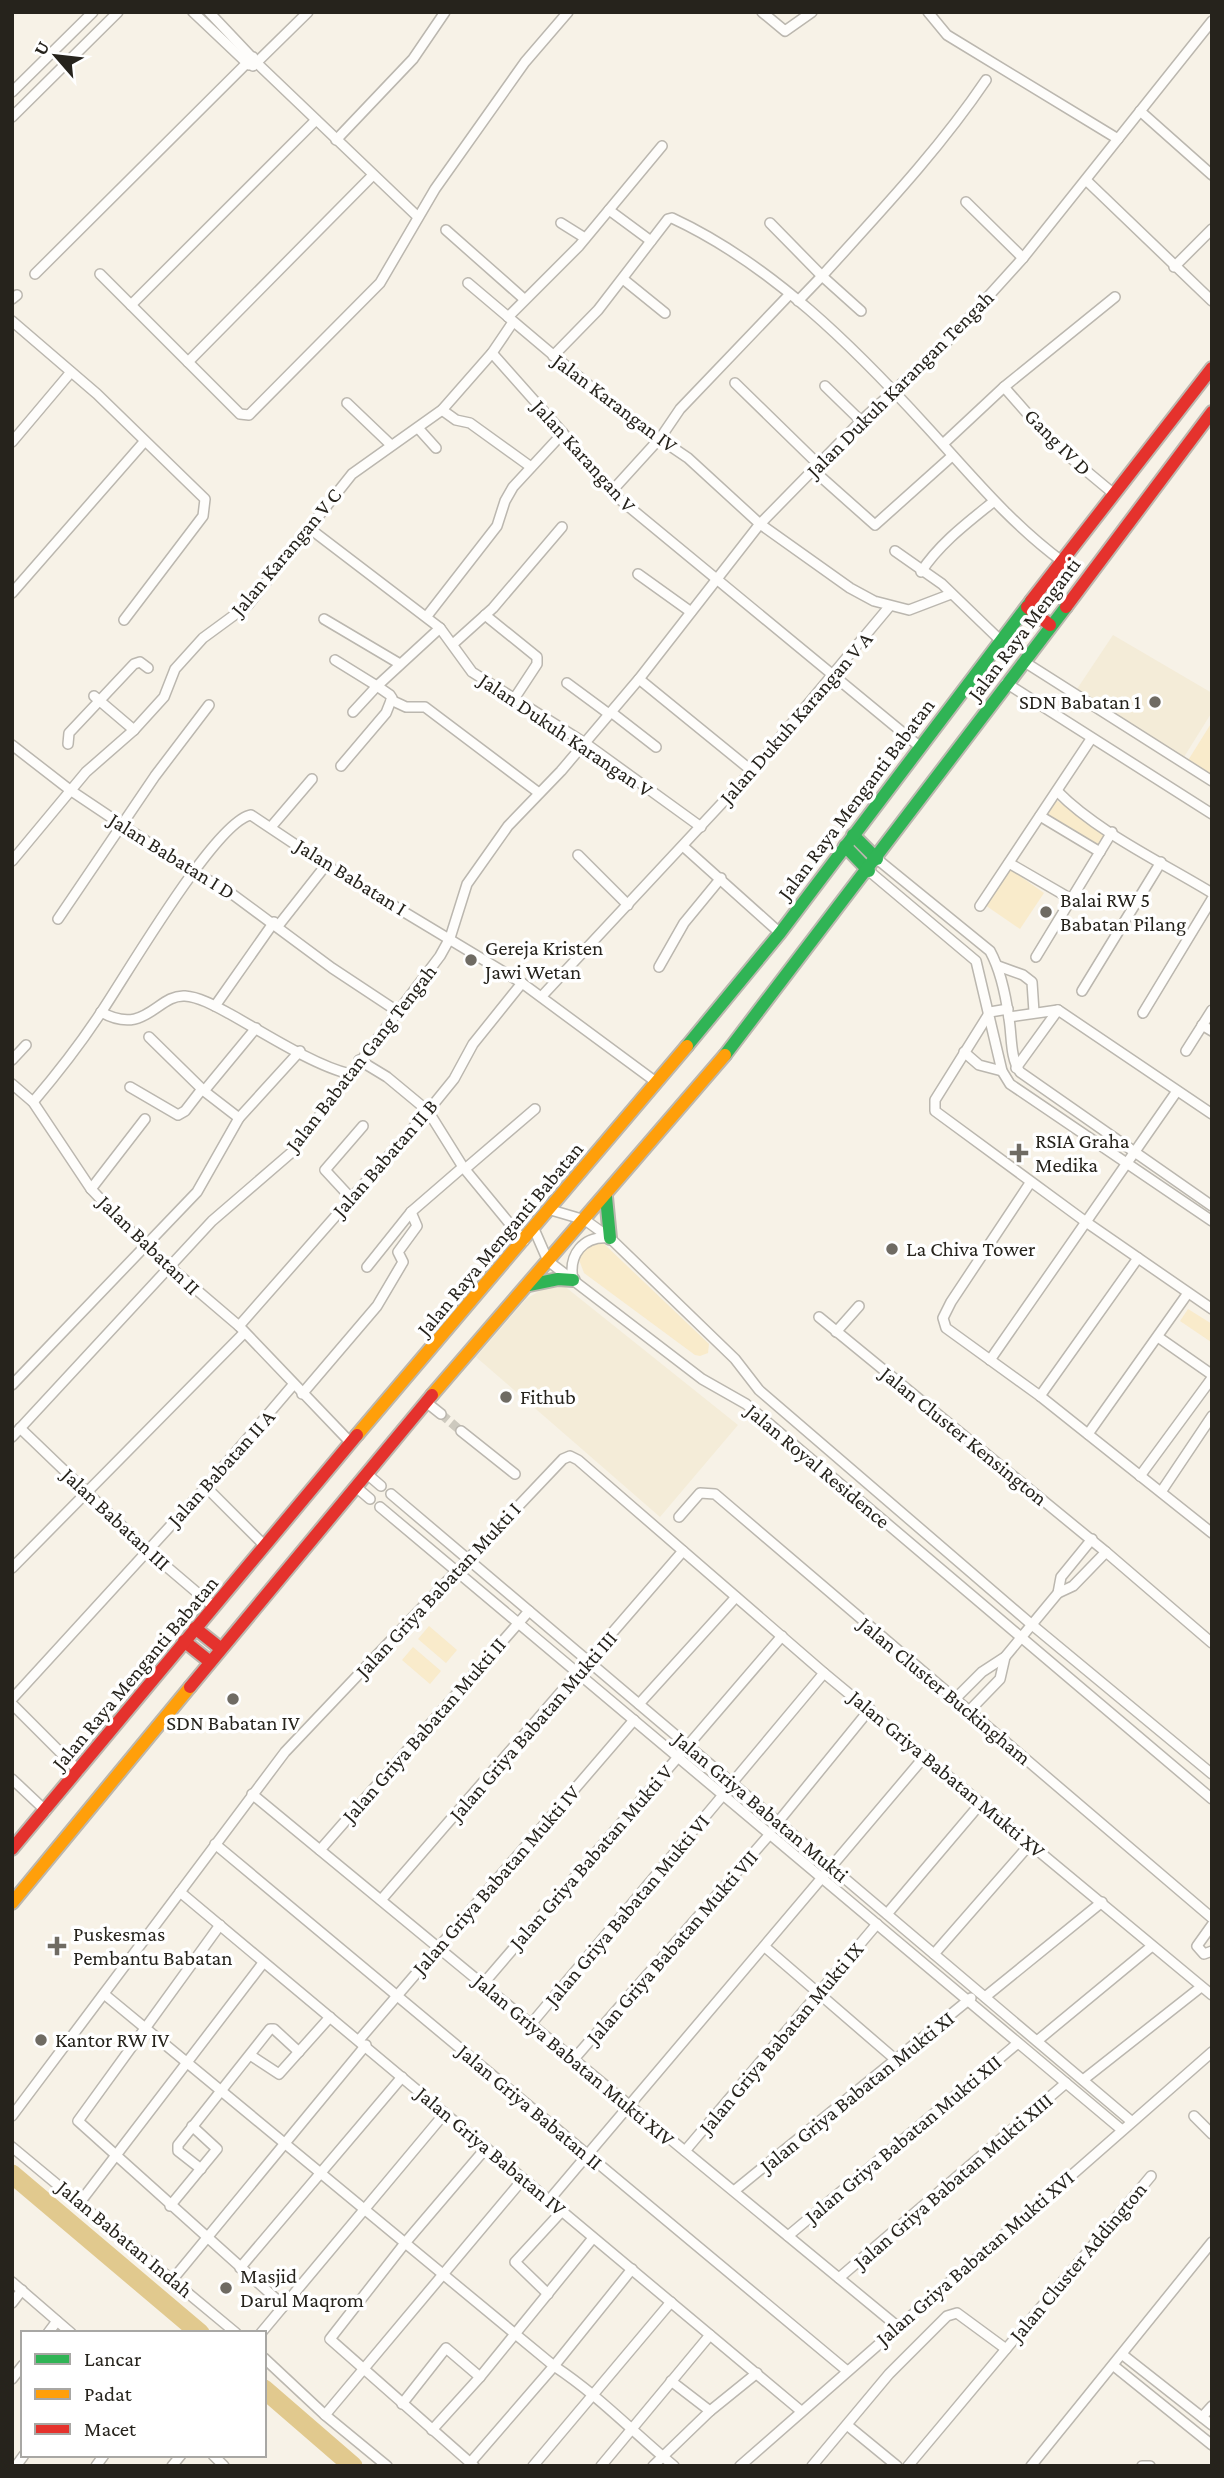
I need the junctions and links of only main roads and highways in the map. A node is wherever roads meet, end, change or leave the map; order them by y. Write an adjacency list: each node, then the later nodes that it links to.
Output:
1 (1212, 368): 3 (main road, Jalan Raya Menganti)
2 (1212, 412): 4 (main road, Jalan Raya Menganti)
3 (1027, 607): 4 (main road); 5 (main road, Jalan Raya Menganti)
4 (1050, 625): 8 (main road, Jalan Raya Menganti)
5 (1000, 640): 6 (main road, Jalan Raya Menganti Babatan)
6 (856, 838): 7 (main road, Jalan Raya Menganti Babatan); 8 (main road)
7 (848, 850): 8 (main road); 13 (main road, Jalan Raya Menganti Babatan)
8 (871, 862): 9 (main road, Jalan Raya Menganti Babatan)
9 (606, 1197): 10 (main road); 12 (main road, Jalan Raya Menganti Babatan)
10 (610, 1238)
11 (573, 1280): 12 (main road)
12 (527, 1285): 13 (main road, Jalan Raya Menganti Babatan)
13 (208, 1638): 14 (main road, Jalan Raya Menganti Babatan); 14 (main road, Jalan Raya Menganti Babatan)
14 (197, 1651): 15 (main road, Jalan Raya Menganti Babatan); 16 (main road, Jalan Raya Menganti Babatan)
15 (12, 1849)
16 (12, 1903)

